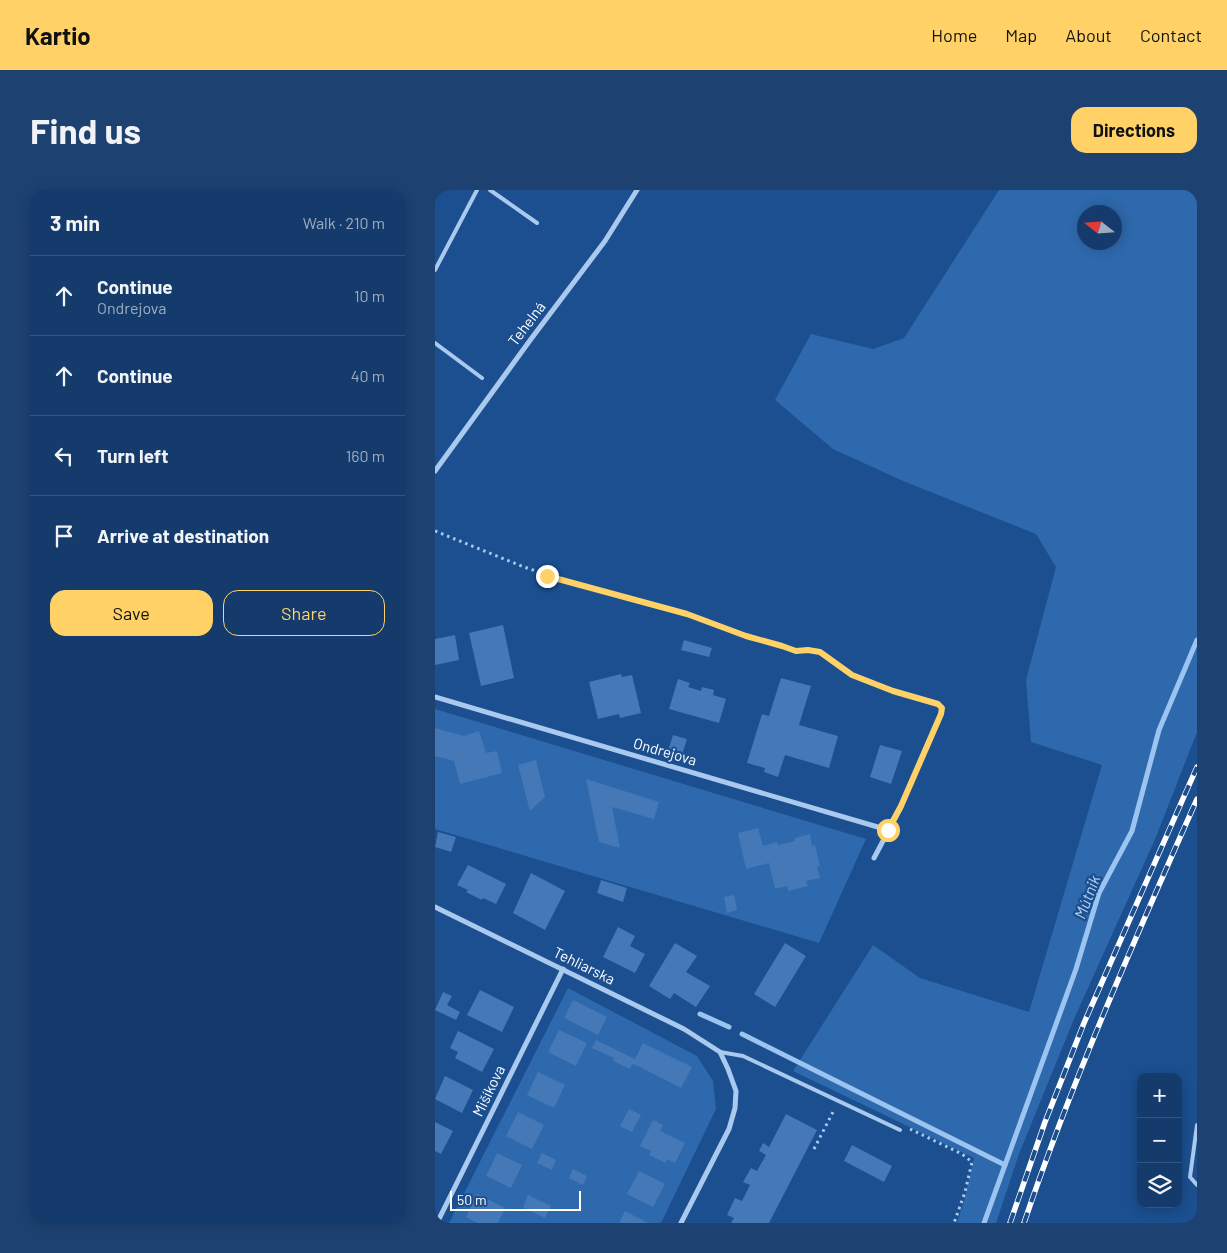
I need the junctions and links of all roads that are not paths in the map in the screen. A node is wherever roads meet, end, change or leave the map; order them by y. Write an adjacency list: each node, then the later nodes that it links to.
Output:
1 (477, 190): 5 (lane)
2 (489, 190): 4 (lane)
3 (637, 190): 8 (street, Tehelná)
4 (537, 223)
5 (435, 270)
6 (435, 343): 7 (lane)
7 (482, 378)
8 (435, 471)
9 (435, 697): 11 (street, Ondrejova)
10 (901, 806): 11 (street)
11 (888, 830): 12 (street)
12 (874, 858)
13 (435, 907): 14 (street, Tehliarska)
14 (563, 969): 15 (street, Tehliarska); 19 (street, Mišíkova)
15 (720, 1052): 17 (lane, Tehliarska); 20 (street)
16 (1197, 1125): 18 (lane)
17 (900, 1130)
18 (1197, 1184)
19 (437, 1223)
20 (681, 1223)

